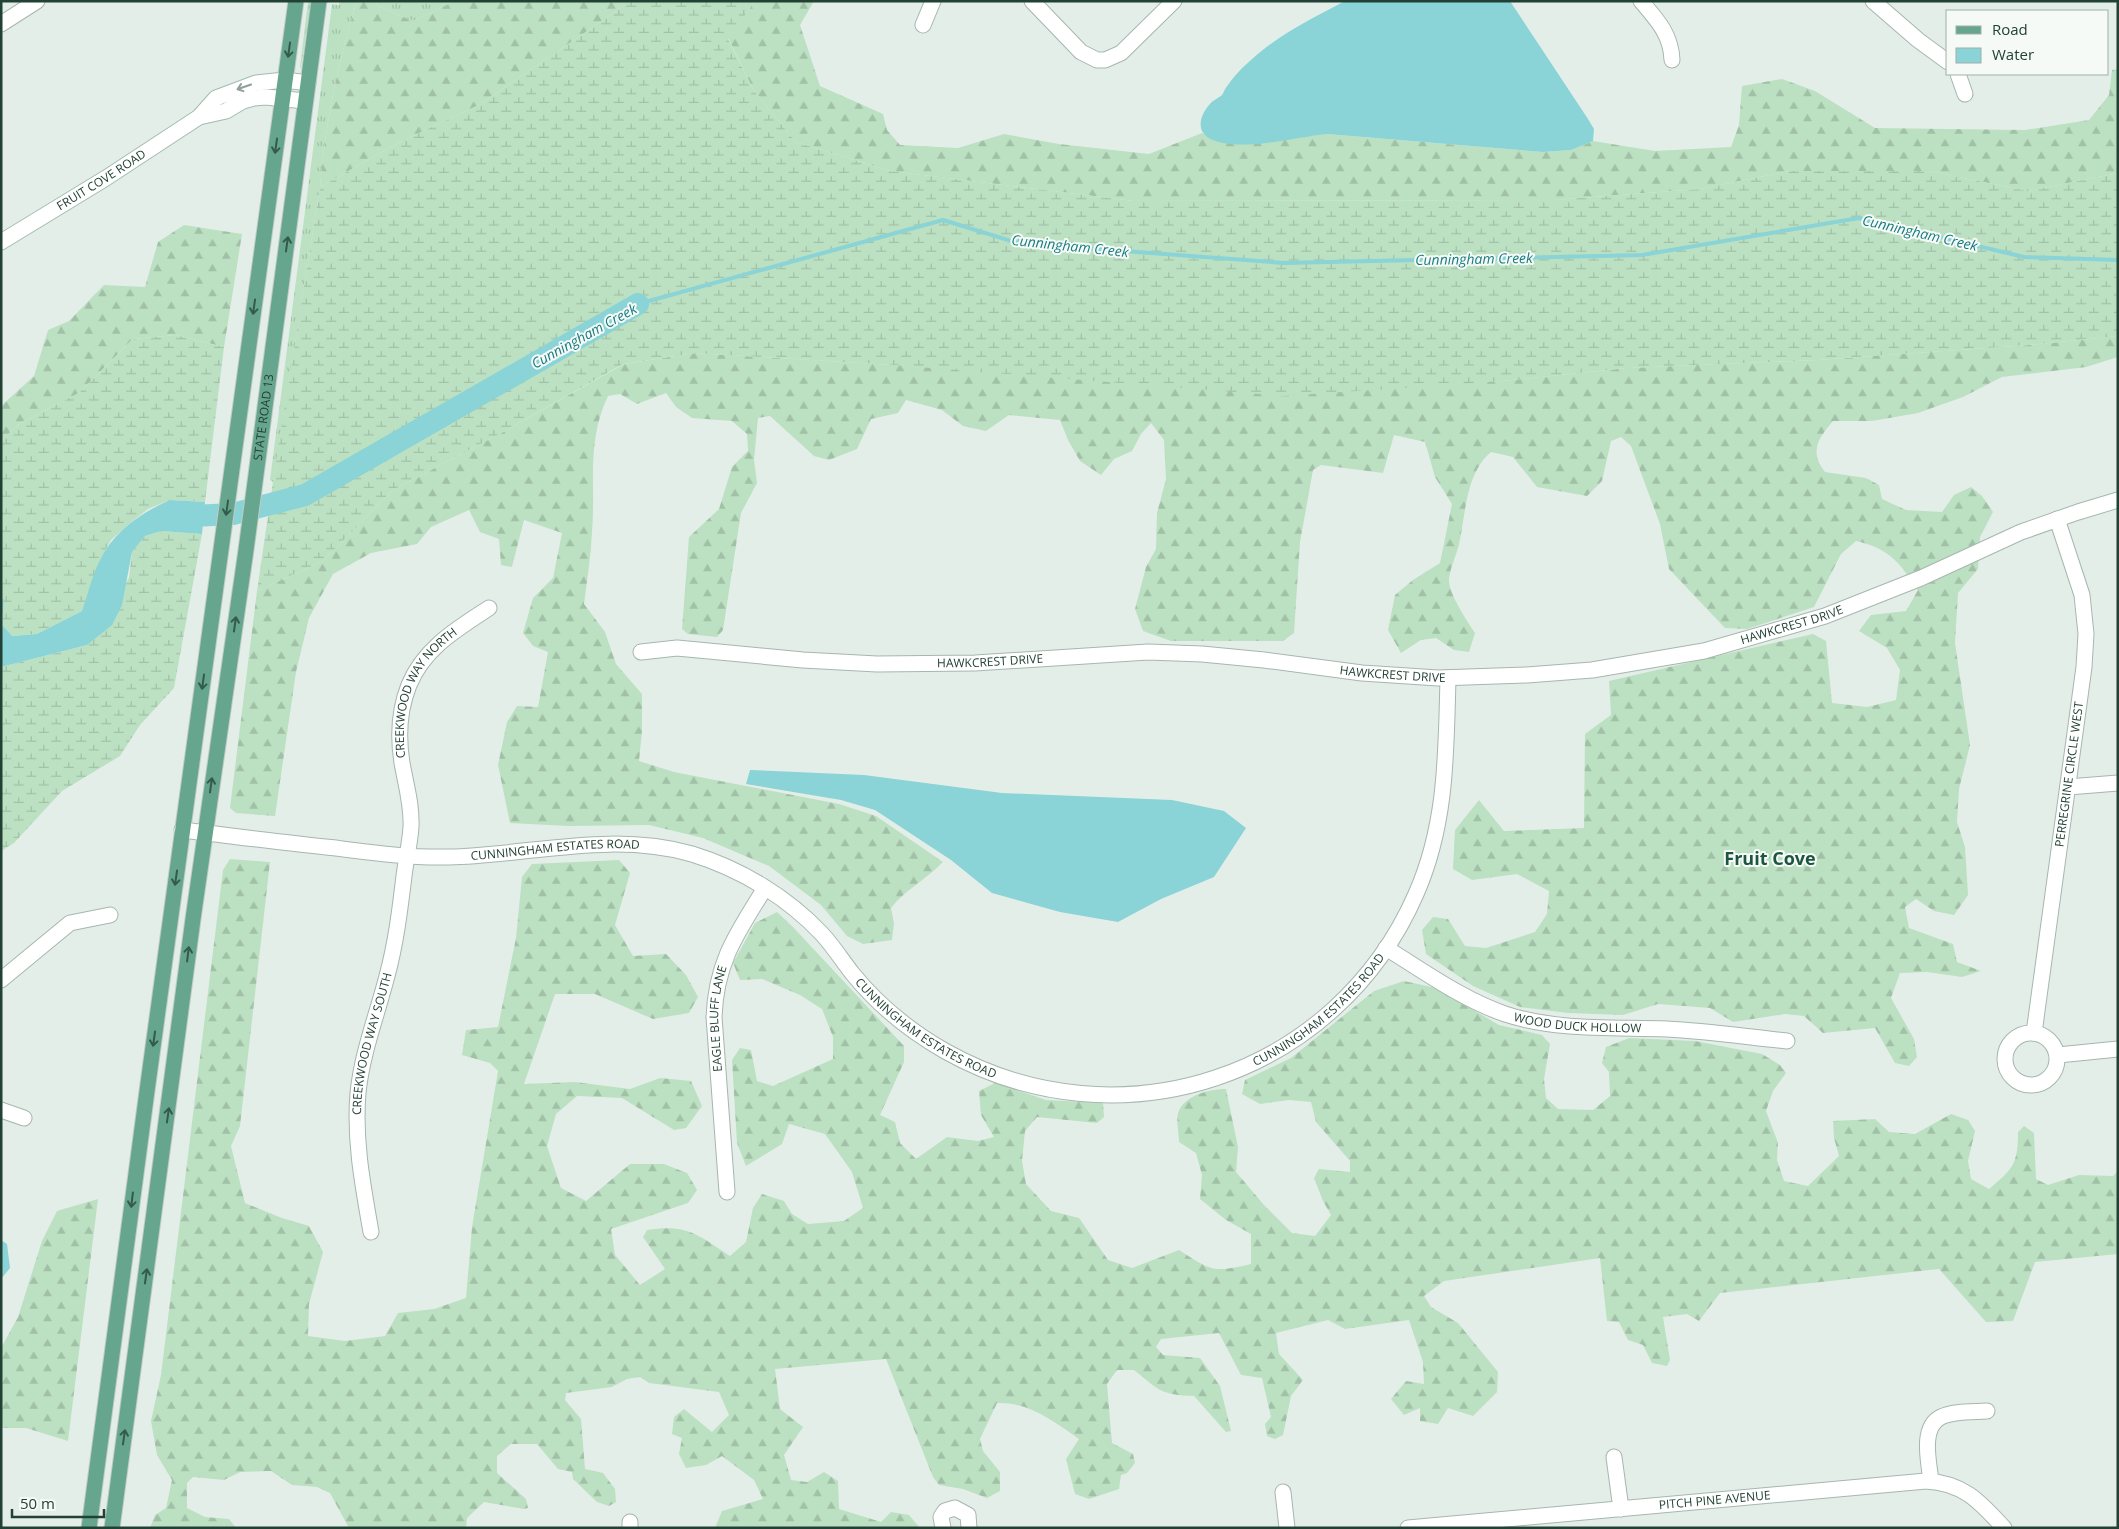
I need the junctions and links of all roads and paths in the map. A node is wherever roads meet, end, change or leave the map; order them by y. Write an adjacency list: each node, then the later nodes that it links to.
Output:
1 (37, 1): 9 (street)
2 (296, 1): 14 (main road, STATE ROAD 13, one-way to 14)
3 (319, 1): 15 (main road, STATE ROAD 13)
4 (933, 1): 10 (street)
5 (1032, 1): 6 (street)
6 (1174, 1)
7 (1641, 1): 11 (street)
8 (1873, 1): 12 (street)
9 (1, 24)
10 (923, 25)
11 (1672, 60)
12 (1946, 61)
13 (1958, 75): 16 (street)
14 (285, 80): 15 (street, FRUIT COVE ROAD); 17 (main road, STATE ROAD 13); 19 (street, FRUIT COVE ROAD, one-way to 19)
15 (308, 83): 18 (main road, STATE ROAD 13)
16 (1965, 94)
17 (283, 98): 18 (street, FRUIT COVE ROAD); 19 (street, FRUIT COVE ROAD); 28 (main road, STATE ROAD 13, one-way to 28)
18 (305, 101): 29 (main road, STATE ROAD 13, one-way to 18)
19 (199, 117): 20 (street, FRUIT COVE ROAD)
20 (1, 242)
21 (2118, 500): 22 (street, HAWKCREST DRIVE)
22 (2057, 519): 25 (street, HAWKCREST DRIVE); 27 (street, PERREGRINE CIRCLE WEST)
23 (489, 608): 30 (street, CREEKWOOD WAY NORTH)
24 (641, 652): 25 (street, HAWKCREST DRIVE)
25 (1448, 678): 33 (street, CUNNINGHAM ESTATES ROAD)
26 (2118, 784): 27 (street)
27 (2068, 787): 35 (street, PERREGRINE CIRCLE WEST)
28 (182, 830): 29 (street, CUNNINGHAM ESTATES ROAD); 45 (main road, STATE ROAD 13, one-way to 45)
29 (205, 833): 30 (street, CUNNINGHAM ESTATES ROAD); 47 (main road, STATE ROAD 13, one-way to 29)
30 (407, 856): 31 (street, CUNNINGHAM ESTATES ROAD); 42 (street, CREEKWOOD WAY SOUTH)
31 (765, 888): 33 (street, CUNNINGHAM ESTATES ROAD); 41 (street, EAGLE BLUFF LANE)
32 (110, 915): 34 (street)
33 (1386, 948): 36 (street, WOOD DUCK HOLLOW)
34 (1, 980)
35 (2034, 1033): 38 (street); 38 (street)
36 (1787, 1041)
37 (2118, 1049): 38 (street)
38 (2058, 1055)
39 (1, 1110): 40 (street)
40 (24, 1118)
41 (728, 1192)
42 (370, 1232)
43 (1987, 1410): 46 (street)
44 (1614, 1457): 49 (street)
45 (95, 1481): 47 (main road); 50 (main road, STATE ROAD 13)
46 (1931, 1482): 49 (street, PITCH PINE AVENUE); 56 (street, PITCH PINE AVENUE)
47 (118, 1486): 51 (main road, STATE ROAD 13)
48 (1283, 1492): 54 (street)
49 (1621, 1509): 55 (street, PITCH PINE AVENUE)
50 (89, 1528)
51 (112, 1528)
52 (943, 1528): 53 (street)
53 (969, 1528)
54 (1288, 1528)
55 (1408, 1528)
56 (2004, 1528)

